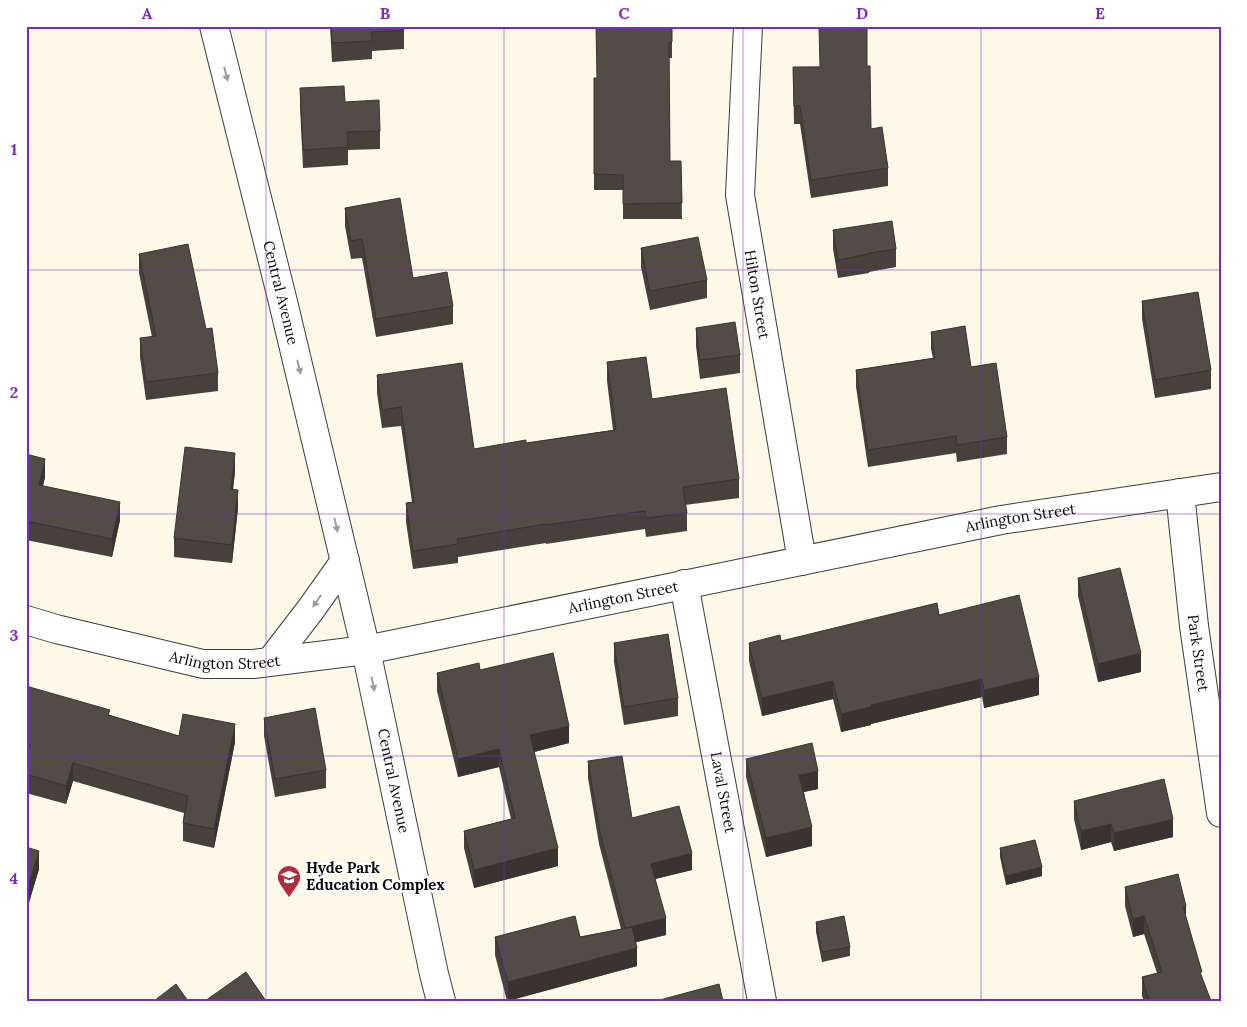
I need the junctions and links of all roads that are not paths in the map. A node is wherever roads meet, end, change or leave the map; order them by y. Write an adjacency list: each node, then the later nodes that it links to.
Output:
1 (214, 26): 5 (street, Central Avenue, one-way to 5)
2 (748, 26): 6 (street, Hilton Street)
3 (1221, 487): 4 (street, Arlington Street)
4 (1180, 493): 6 (street, Arlington Street); 11 (street, Park Street)
5 (345, 561): 9 (street, Central Avenue); 10 (street, one-way to 10)
6 (802, 562): 7 (street, Arlington Street)
7 (684, 584): 9 (street, Arlington Street); 13 (street, Laval Street)
8 (26, 620): 10 (street, Arlington Street)
9 (366, 650): 10 (street, Arlington Street); 12 (street, Central Avenue, one-way to 12)
10 (271, 661)
11 (1221, 813)
12 (441, 1001)
13 (762, 1001)

